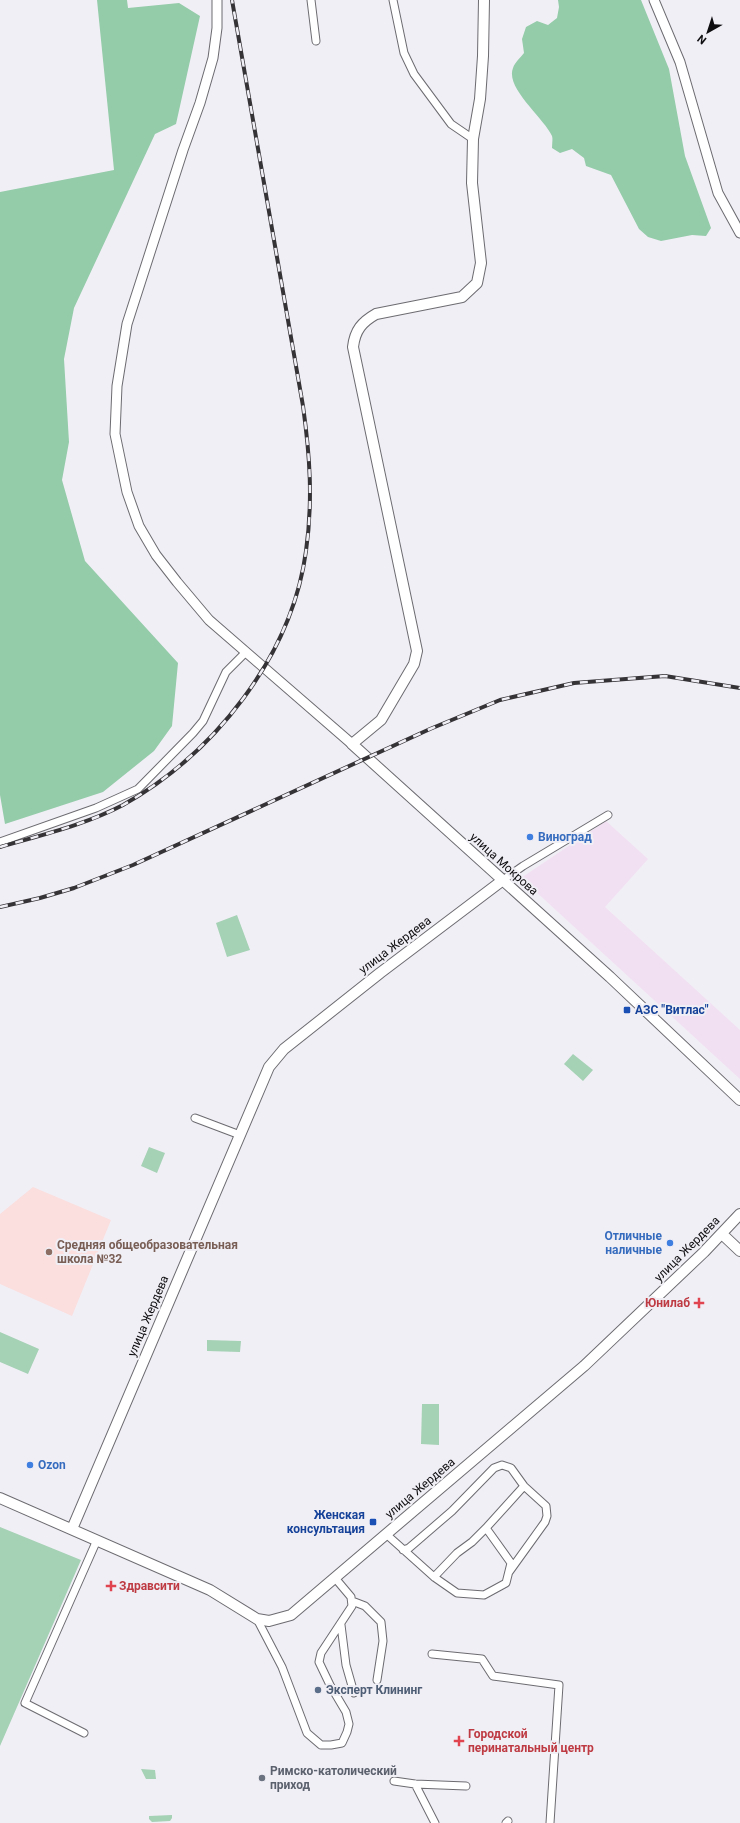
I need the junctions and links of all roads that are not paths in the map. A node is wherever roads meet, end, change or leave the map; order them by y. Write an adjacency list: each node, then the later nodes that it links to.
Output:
1 (217, 0): 9 (street, улица Мокрова)
2 (311, 0): 6 (street)
3 (393, 0): 7 (street)
4 (484, 0): 7 (main road)
5 (654, 0): 8 (street)
6 (316, 40)
7 (473, 139): 10 (main road)
8 (740, 233)
9 (245, 653): 10 (street, улица Мокрова); 12 (street)
10 (352, 744): 13 (main road, улица Мокрова)
11 (608, 815): 13 (street, улица Жердева)
12 (0, 842)
13 (503, 880): 14 (main road, улица Мокрова); 16 (main road, улица Жердева)
14 (740, 1100)
15 (195, 1118): 16 (street)
16 (240, 1135): 23 (main road, улица Жердева)
17 (740, 1214): 18 (main road, улица Жердева)
18 (722, 1234): 19 (main road); 24 (main road, улица Жердева)
19 (740, 1251)
20 (524, 1486): 22 (street); 26 (street); 27 (street)
21 (0, 1498): 23 (main road, улица Жердева)
22 (486, 1528): 27 (street); 28 (street)
23 (72, 1529): 25 (main road, улица Жердева)
24 (386, 1534): 26 (street); 29 (main road, улица Жердева)
25 (97, 1540): 31 (main road, улица Жердева); 36 (street)
26 (403, 1550): 28 (street)
27 (510, 1572): 28 (street)
28 (434, 1577)
29 (335, 1578): 30 (street); 31 (main road, улица Жердева)
30 (352, 1601): 32 (street); 34 (street)
31 (257, 1618): 32 (street)
32 (341, 1625): 35 (street)
33 (432, 1654): 41 (street)
34 (377, 1680)
35 (354, 1693)
36 (84, 1733)
37 (394, 1781): 38 (street)
38 (415, 1784): 39 (street); 40 (street)
39 (466, 1786)
40 (435, 1823)
41 (550, 1823)

